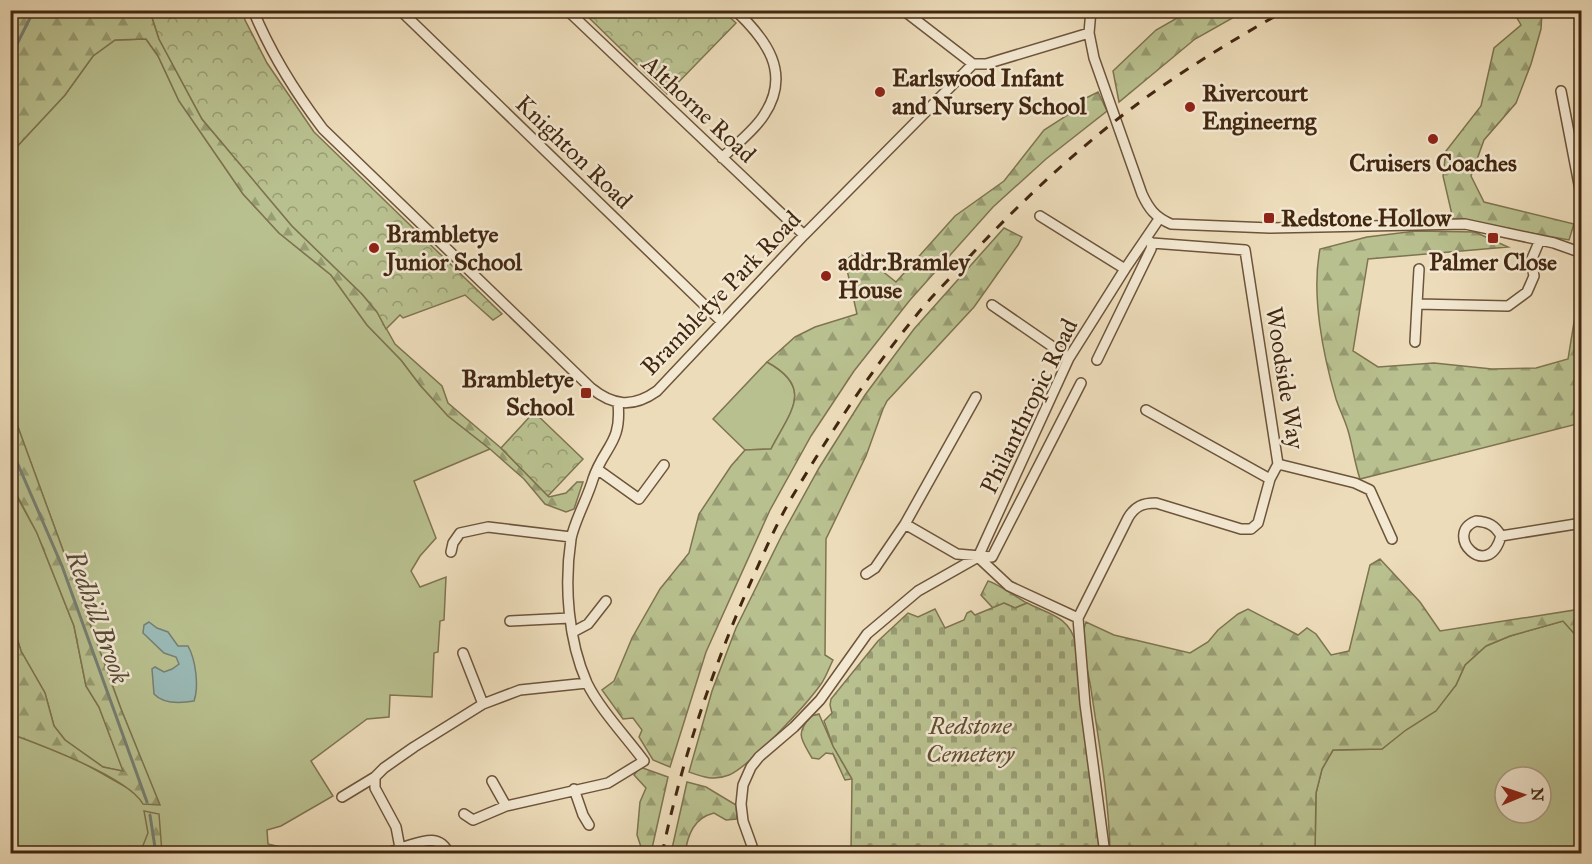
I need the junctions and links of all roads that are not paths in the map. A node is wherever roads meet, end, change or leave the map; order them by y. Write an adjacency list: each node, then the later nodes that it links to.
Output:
1 (253, 10): 28 (street)
2 (400, 10): 22 (street, Knighton Road)
3 (567, 10): 10 (street, Althorne Road)
4 (735, 10): 10 (street)
5 (903, 10): 8 (street)
6 (1091, 10): 7 (street)
7 (1089, 33): 8 (street); 13 (street)
8 (973, 64): 14 (street, Brambletye Park Road)
9 (1561, 91): 11 (street)
10 (722, 158): 14 (street, Althorne Road)
11 (1581, 201)
12 (1040, 216): 18 (street)
13 (1159, 219): 15 (street, Philanthropic Road); 16 (street)
14 (804, 235): 22 (street, Brambletye Park Road)
15 (1149, 241): 18 (street, Philanthropic Road); 25 (street); 30 (street, Woodside Way)
16 (1539, 242): 17 (street); 20 (street)
17 (1581, 253)
18 (1125, 268): 24 (street, Philanthropic Road)
19 (1419, 269): 20 (street)
20 (1417, 304): 23 (street)
21 (992, 305): 24 (street)
22 (722, 322): 28 (street, Brambletye Park Road)
23 (1415, 342)
24 (1069, 358): 40 (street, Philanthropic Road)
25 (1097, 360)
26 (1081, 383): 40 (street)
27 (976, 397): 35 (street)
28 (618, 403): 32 (street)
29 (1146, 410): 33 (street)
30 (1278, 464): 33 (street); 38 (street, Woodside Way)
31 (663, 465): 32 (street)
32 (597, 469): 37 (street)
33 (1270, 479): 44 (street)
34 (1581, 523): 36 (street)
35 (904, 524): 40 (street); 41 (street)
36 (1501, 536)
37 (572, 537): 39 (street); 43 (street)
38 (1392, 539)
39 (451, 552)
40 (978, 557): 44 (street); 60 (street)
41 (866, 574)
42 (606, 601): 46 (street)
43 (570, 618): 45 (street); 46 (street)
44 (1078, 618): 61 (street)
45 (510, 621)
46 (573, 632): 48 (street)
47 (463, 653): 49 (street)
48 (588, 683): 49 (street); 52 (street)
49 (483, 704): 50 (street)
50 (375, 777): 53 (street); 57 (street)
51 (492, 781): 54 (street)
52 (574, 789): 54 (street); 56 (street)
53 (342, 797)
54 (506, 806): 55 (street)
55 (464, 814)
56 (589, 825)
57 (400, 848): 58 (street); 59 (street)
58 (386, 854)
59 (449, 854)
60 (752, 854)
61 (1105, 854)

